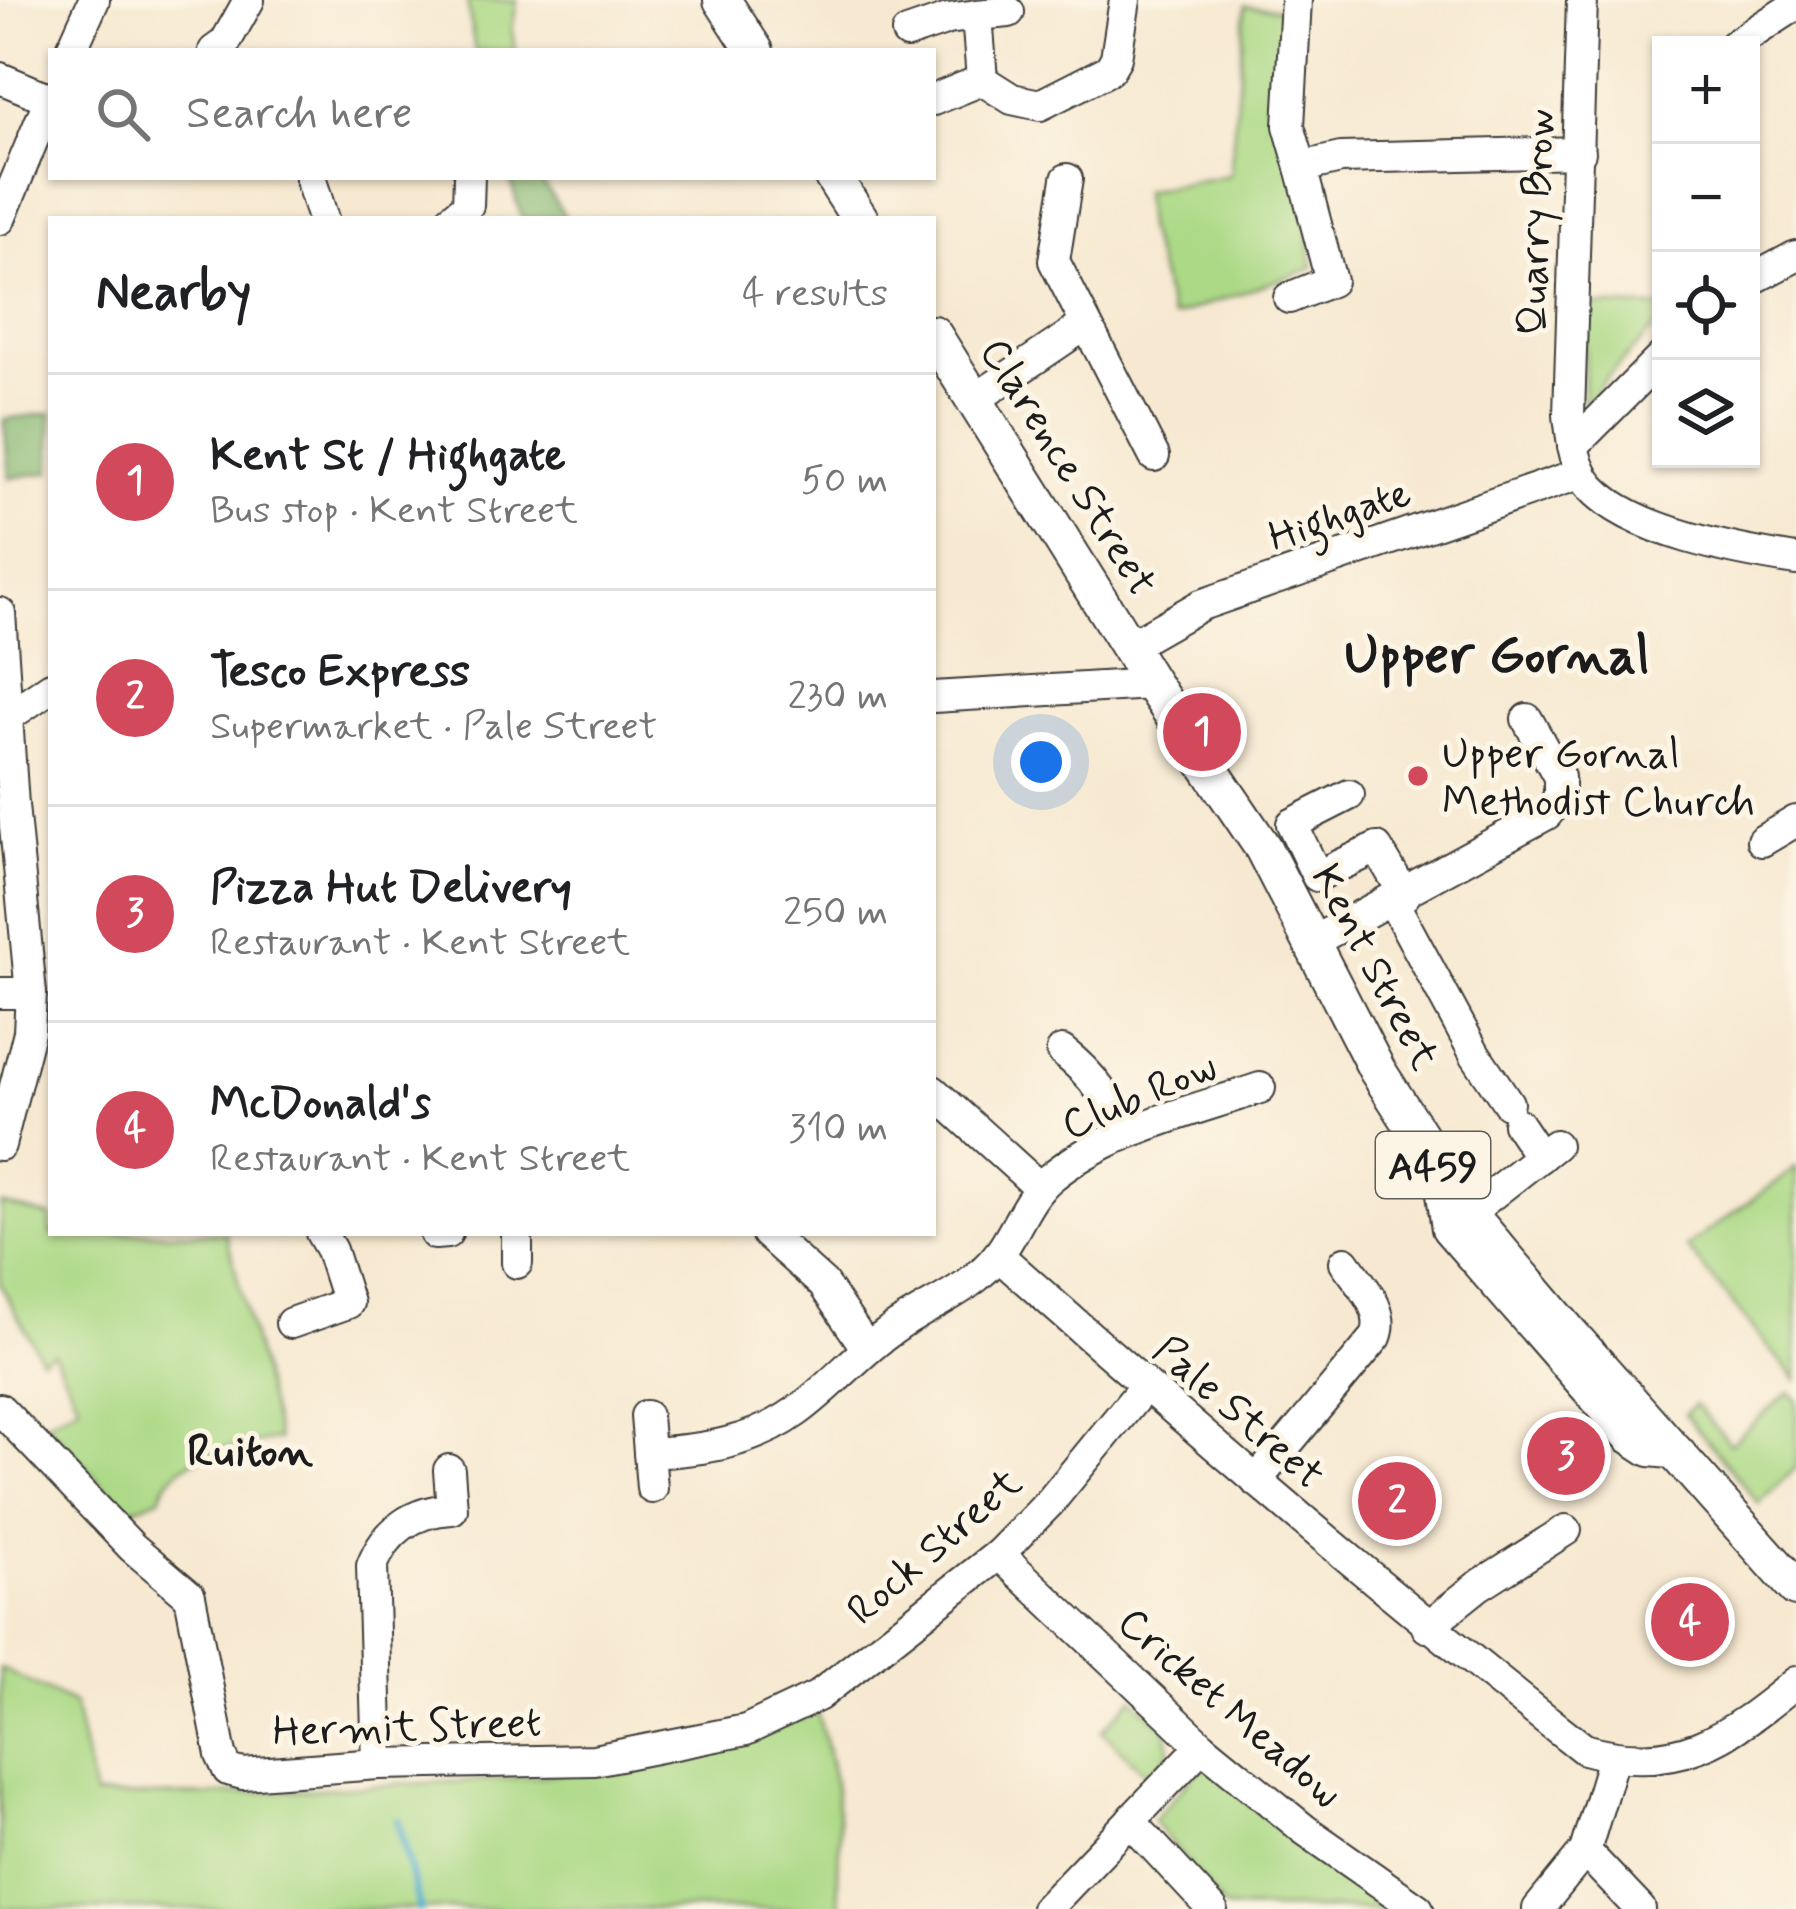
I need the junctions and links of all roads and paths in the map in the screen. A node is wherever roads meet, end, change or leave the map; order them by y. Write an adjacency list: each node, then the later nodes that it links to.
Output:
1 (94, 0): 12 (street)
2 (249, 0): 13 (street)
3 (722, 0): 14 (main road)
4 (1125, 0): 16 (street)
5 (1296, 0): 21 (street)
6 (1582, 0): 20 (street, Quarry Brow)
7 (1796, 5): 11 (street)
8 (1009, 12): 9 (street)
9 (978, 23): 10 (street); 16 (street)
10 (907, 33)
11 (1747, 36)
12 (82, 48)
13 (218, 48)
14 (752, 48)
15 (0, 78): 17 (street)
16 (982, 80): 18 (street)
17 (48, 97)
18 (936, 99)
19 (48, 103): 29 (street)
20 (1580, 152): 21 (street); 38 (street, Quarry Brow)
21 (1301, 167): 32 (street)
22 (1067, 179): 33 (street)
23 (311, 180): 26 (street)
24 (469, 180): 27 (street)
25 (835, 180): 28 (main road)
26 (322, 216)
27 (455, 216)
28 (858, 216)
29 (0, 220)
30 (1796, 256): 31 (street)
31 (1760, 275)
32 (1289, 298)
33 (1085, 325): 36 (street); 37 (street)
34 (936, 339): 36 (main road, Clarence Street / A459)
35 (1659, 360): 38 (street)
36 (974, 400): 41 (main road, Clarence Street / A459)
37 (1154, 456)
38 (1577, 460): 39 (street); 41 (street, Highgate)
39 (1796, 560)
40 (0, 614): 45 (street)
41 (1130, 645): 42 (main road, Kent Street / A459)
42 (1152, 684): 44 (street); 52 (main road, Kent Street / A459)
43 (48, 689): 45 (street)
44 (936, 697)
45 (7, 717): 48 (street)
46 (1527, 719): 51 (street)
47 (1349, 795): 51 (street)
48 (6, 802): 53 (street)
49 (1794, 828): 50 (street)
50 (1762, 841)
51 (1399, 898): 52 (street); 63 (street)
52 (1315, 941): 61 (main road, Kent Street / A459)
53 (16, 993): 56 (street)
54 (1062, 1051): 59 (street)
55 (48, 1055): 56 (street)
56 (19, 1068): 60 (street)
57 (1260, 1088): 59 (street, Club Row)
58 (936, 1094): 62 (street)
59 (1122, 1136): 62 (street, Club Row)
60 (0, 1145)
61 (1440, 1180): 63 (main road, Kent Street / A459); 74 (street)
62 (1040, 1188): 66 (street, Club Row)
63 (1466, 1215): 74 (main road, Kent Street / A459)
64 (323, 1236): 68 (street)
65 (769, 1236): 69 (street)
66 (998, 1255): 69 (street, Club Row); 70 (street, Pale Street)
67 (1346, 1262): 76 (street)
68 (291, 1323)
69 (867, 1348): 73 (street, Club Row)
70 (1145, 1387): 76 (street, Pale Street); 79 (street, Rock Street)
71 (0, 1409): 86 (street, Hermit Street)
72 (646, 1416): 73 (street)
73 (650, 1453): 77 (street)
74 (1681, 1454): 80 (main road, Kent Street / A459)
75 (449, 1470): 86 (street)
76 (1256, 1480): 81 (street, Pale Street)
77 (652, 1488)
78 (1566, 1530): 81 (street)
79 (1000, 1554): 83 (street, Rock Street); 84 (street, Cricket Meadow)
80 (1796, 1588)
81 (1427, 1627): 85 (street, Pale Street)
82 (1796, 1682): 85 (street, Pale Street)
83 (746, 1730): 86 (street, Hermit Street)
84 (1202, 1746): 87 (street); 91 (street, Cricket Meadow)
85 (1613, 1758): 88 (street)
86 (378, 1763)
87 (1132, 1823): 89 (street); 90 (street)
88 (1585, 1851): 92 (street); 93 (street)
89 (1046, 1909)
90 (1212, 1909)
91 (1418, 1909)
92 (1538, 1909)
93 (1640, 1909)

